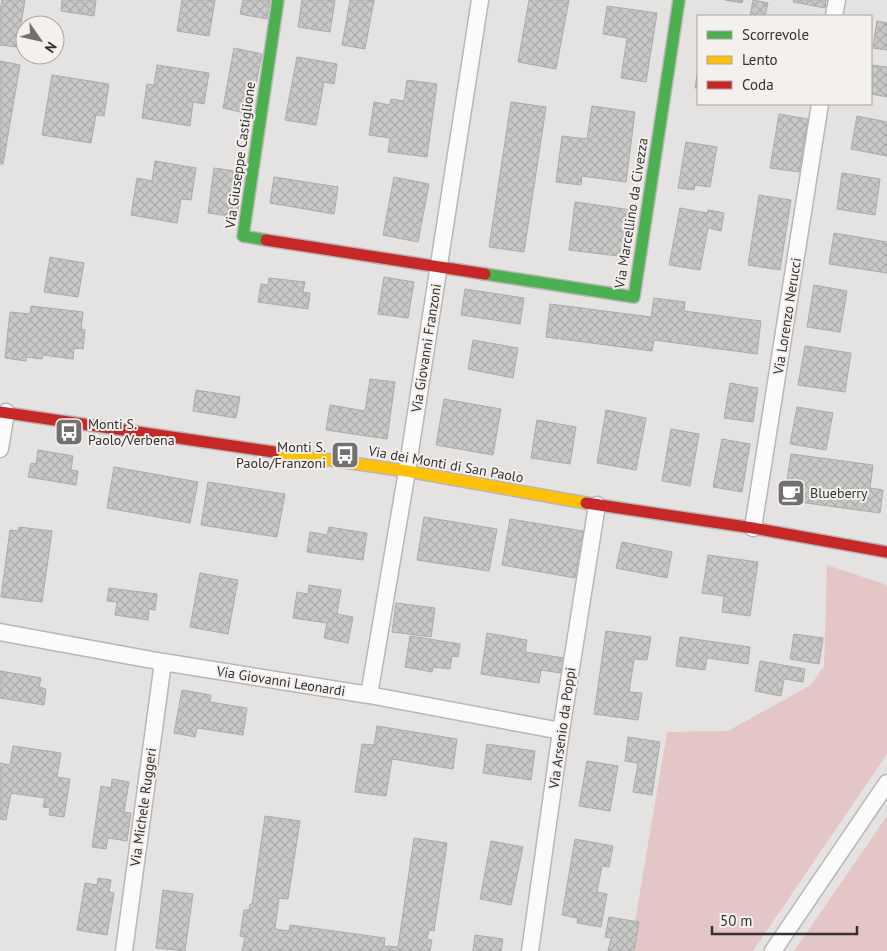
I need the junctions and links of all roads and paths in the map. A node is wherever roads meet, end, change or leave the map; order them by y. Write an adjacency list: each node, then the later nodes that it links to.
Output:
1 (278, 0): 7 (street, Via Giuseppe Castiglione)
2 (480, 0): 7 (street, Via Giovanni Franzoni)
3 (679, 0): 7 (street, Via Marcellino da Civezza)
4 (837, 0): 5 (street)
5 (834, 15)
6 (820, 105): 12 (street, Via Lorenzo Nerucci)
7 (439, 266): 10 (street, Via Giovanni Franzoni)
8 (3, 412): 9 (street); 10 (street, Via dei Monti di San Paolo)
9 (0, 449)
10 (407, 471): 11 (street, Via dei Monti di San Paolo); 18 (street, Via Giovanni Franzoni)
11 (596, 505): 12 (street, Via dei Monti di San Paolo); 19 (street, Via Arsenio da Poppi)
12 (753, 528): 13 (street, Via dei Monti di San Paolo)
13 (848, 545): 14 (street, Via dei Monti di San Paolo); 15 (street)
14 (887, 552)
15 (887, 562)
16 (0, 632): 17 (street, Via Giovanni Leonardi)
17 (163, 662): 18 (street, Via Giovanni Leonardi); 21 (street, Via Michele Ruggeri)
18 (369, 695): 19 (street, Via Giovanni Leonardi)
19 (561, 731): 22 (street, Via Arsenio da Poppi)
20 (887, 783): 23 (street)
21 (124, 951)
22 (530, 951)
23 (773, 951)

